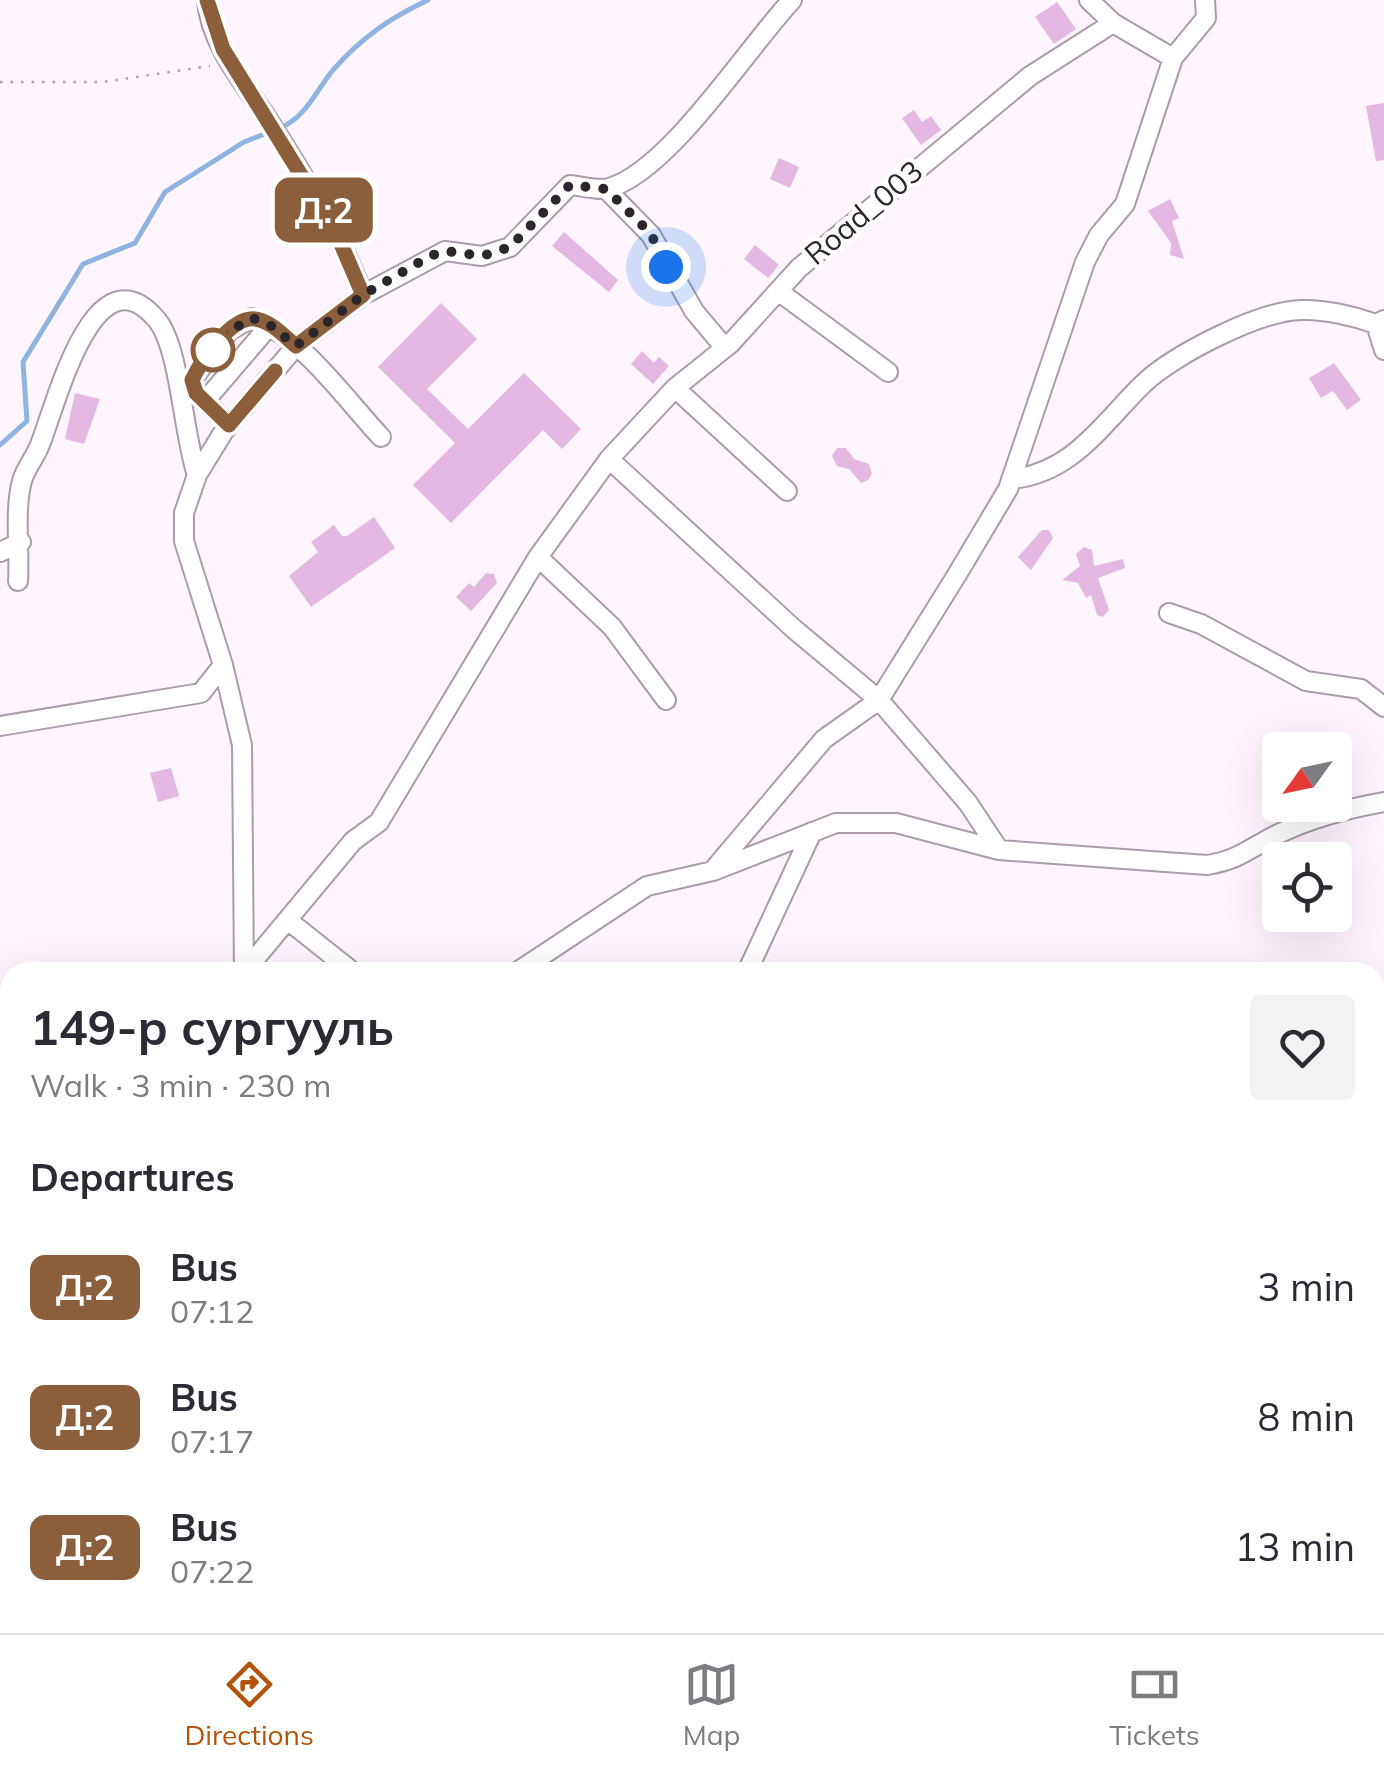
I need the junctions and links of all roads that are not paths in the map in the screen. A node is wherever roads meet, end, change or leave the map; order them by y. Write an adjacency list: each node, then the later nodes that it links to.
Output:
1 (207, 0): 9 (street)
2 (792, 0): 7 (street)
3 (1089, 0): 5 (street)
4 (1205, 0): 6 (street)
5 (1113, 22): 6 (street); 8 (street, Road_003)
6 (1173, 58): 22 (street)
7 (606, 189): 9 (street); 13 (street)
8 (778, 291): 13 (street, Road_003); 15 (street)
9 (363, 295): 12 (street)
10 (1380, 322): 14 (street); 22 (street)
11 (270, 325): 12 (street); 17 (street); 17 (street)
12 (296, 346): 18 (street); 19 (street)
13 (726, 348): 16 (street, Road_003)
14 (1384, 350)
15 (888, 372)
16 (675, 388): 20 (street, Road_003); 23 (street)
17 (205, 402): 18 (street)
18 (229, 425): 21 (street)
19 (381, 437)
20 (609, 460): 26 (street, Road_003); 31 (street)
21 (197, 474): 24 (street); 29 (street)
22 (1011, 479): 31 (street)
23 (787, 491)
24 (21, 542): 25 (street); 27 (street)
25 (0, 552)
26 (538, 557): 30 (street); 38 (street, Road_003)
27 (18, 581)
28 (1169, 613): 32 (street)
29 (223, 666): 33 (street); 39 (street, Road_003)
30 (666, 700)
31 (879, 700): 36 (street); 37 (street)
32 (1384, 707)
33 (0, 726)
34 (1384, 802): 36 (street)
35 (812, 832): 36 (street); 37 (street); 43 (street)
36 (1000, 850)
37 (713, 871): 42 (street)
38 (290, 922): 40 (street, Road_003); 41 (street)
39 (244, 962)
40 (253, 962)
41 (340, 962)
42 (532, 962)
43 (752, 962)

